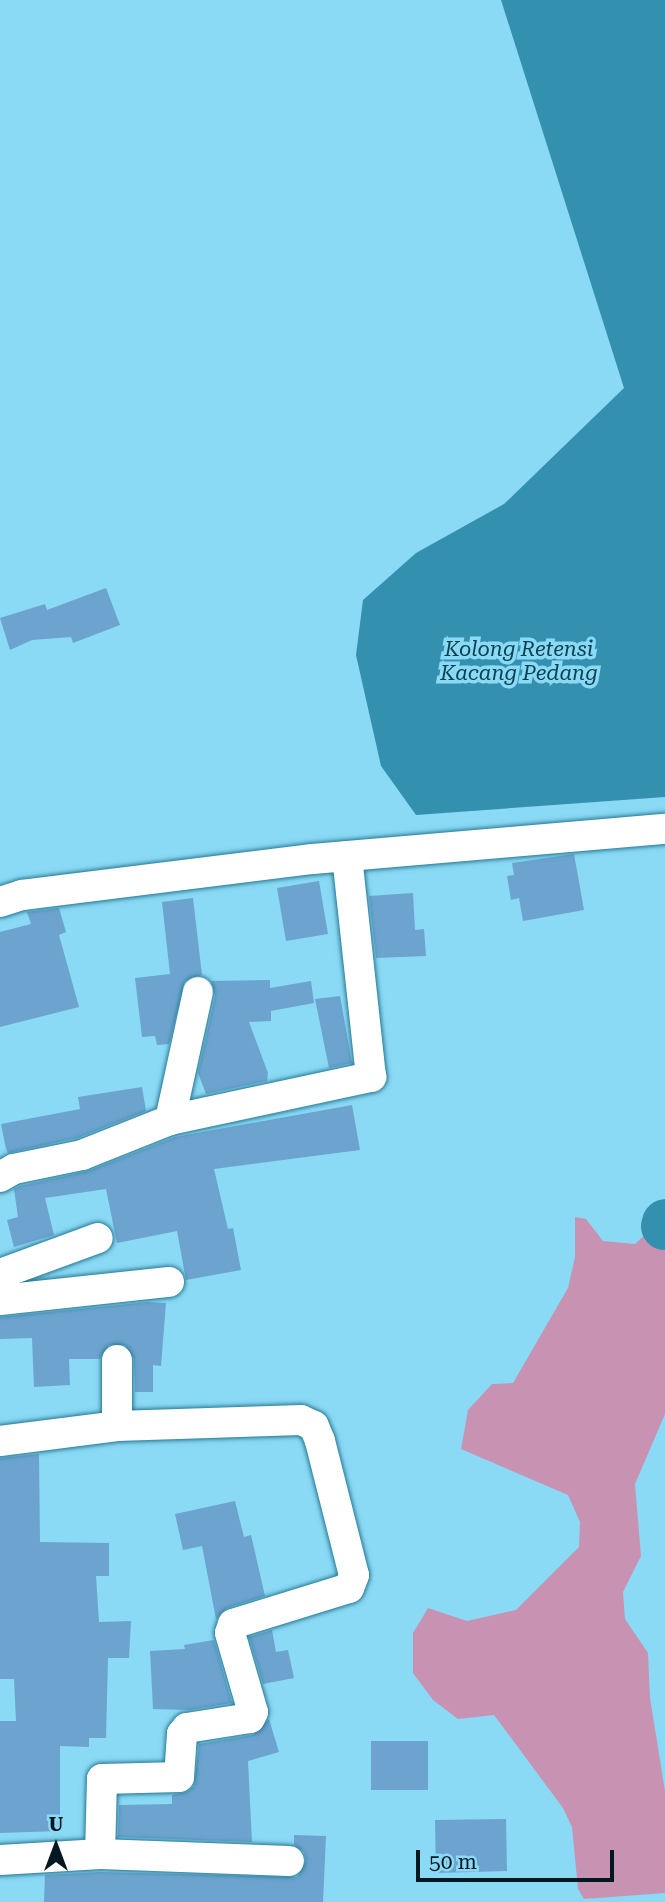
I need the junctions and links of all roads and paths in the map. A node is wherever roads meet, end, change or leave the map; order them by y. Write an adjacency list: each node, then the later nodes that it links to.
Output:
1 (665, 829): 2 (street)
2 (347, 856): 3 (street); 5 (street)
3 (0, 902)
4 (198, 992): 5 (street)
5 (170, 1120): 6 (street)
6 (0, 1177)
7 (98, 1238): 8 (street)
8 (0, 1274)
9 (169, 1282): 10 (street)
10 (0, 1300)
11 (117, 1360): 12 (street)
12 (117, 1426): 13 (street); 14 (street)
13 (0, 1441)
14 (100, 1854): 15 (street); 16 (street)
15 (0, 1860)
16 (289, 1861)

